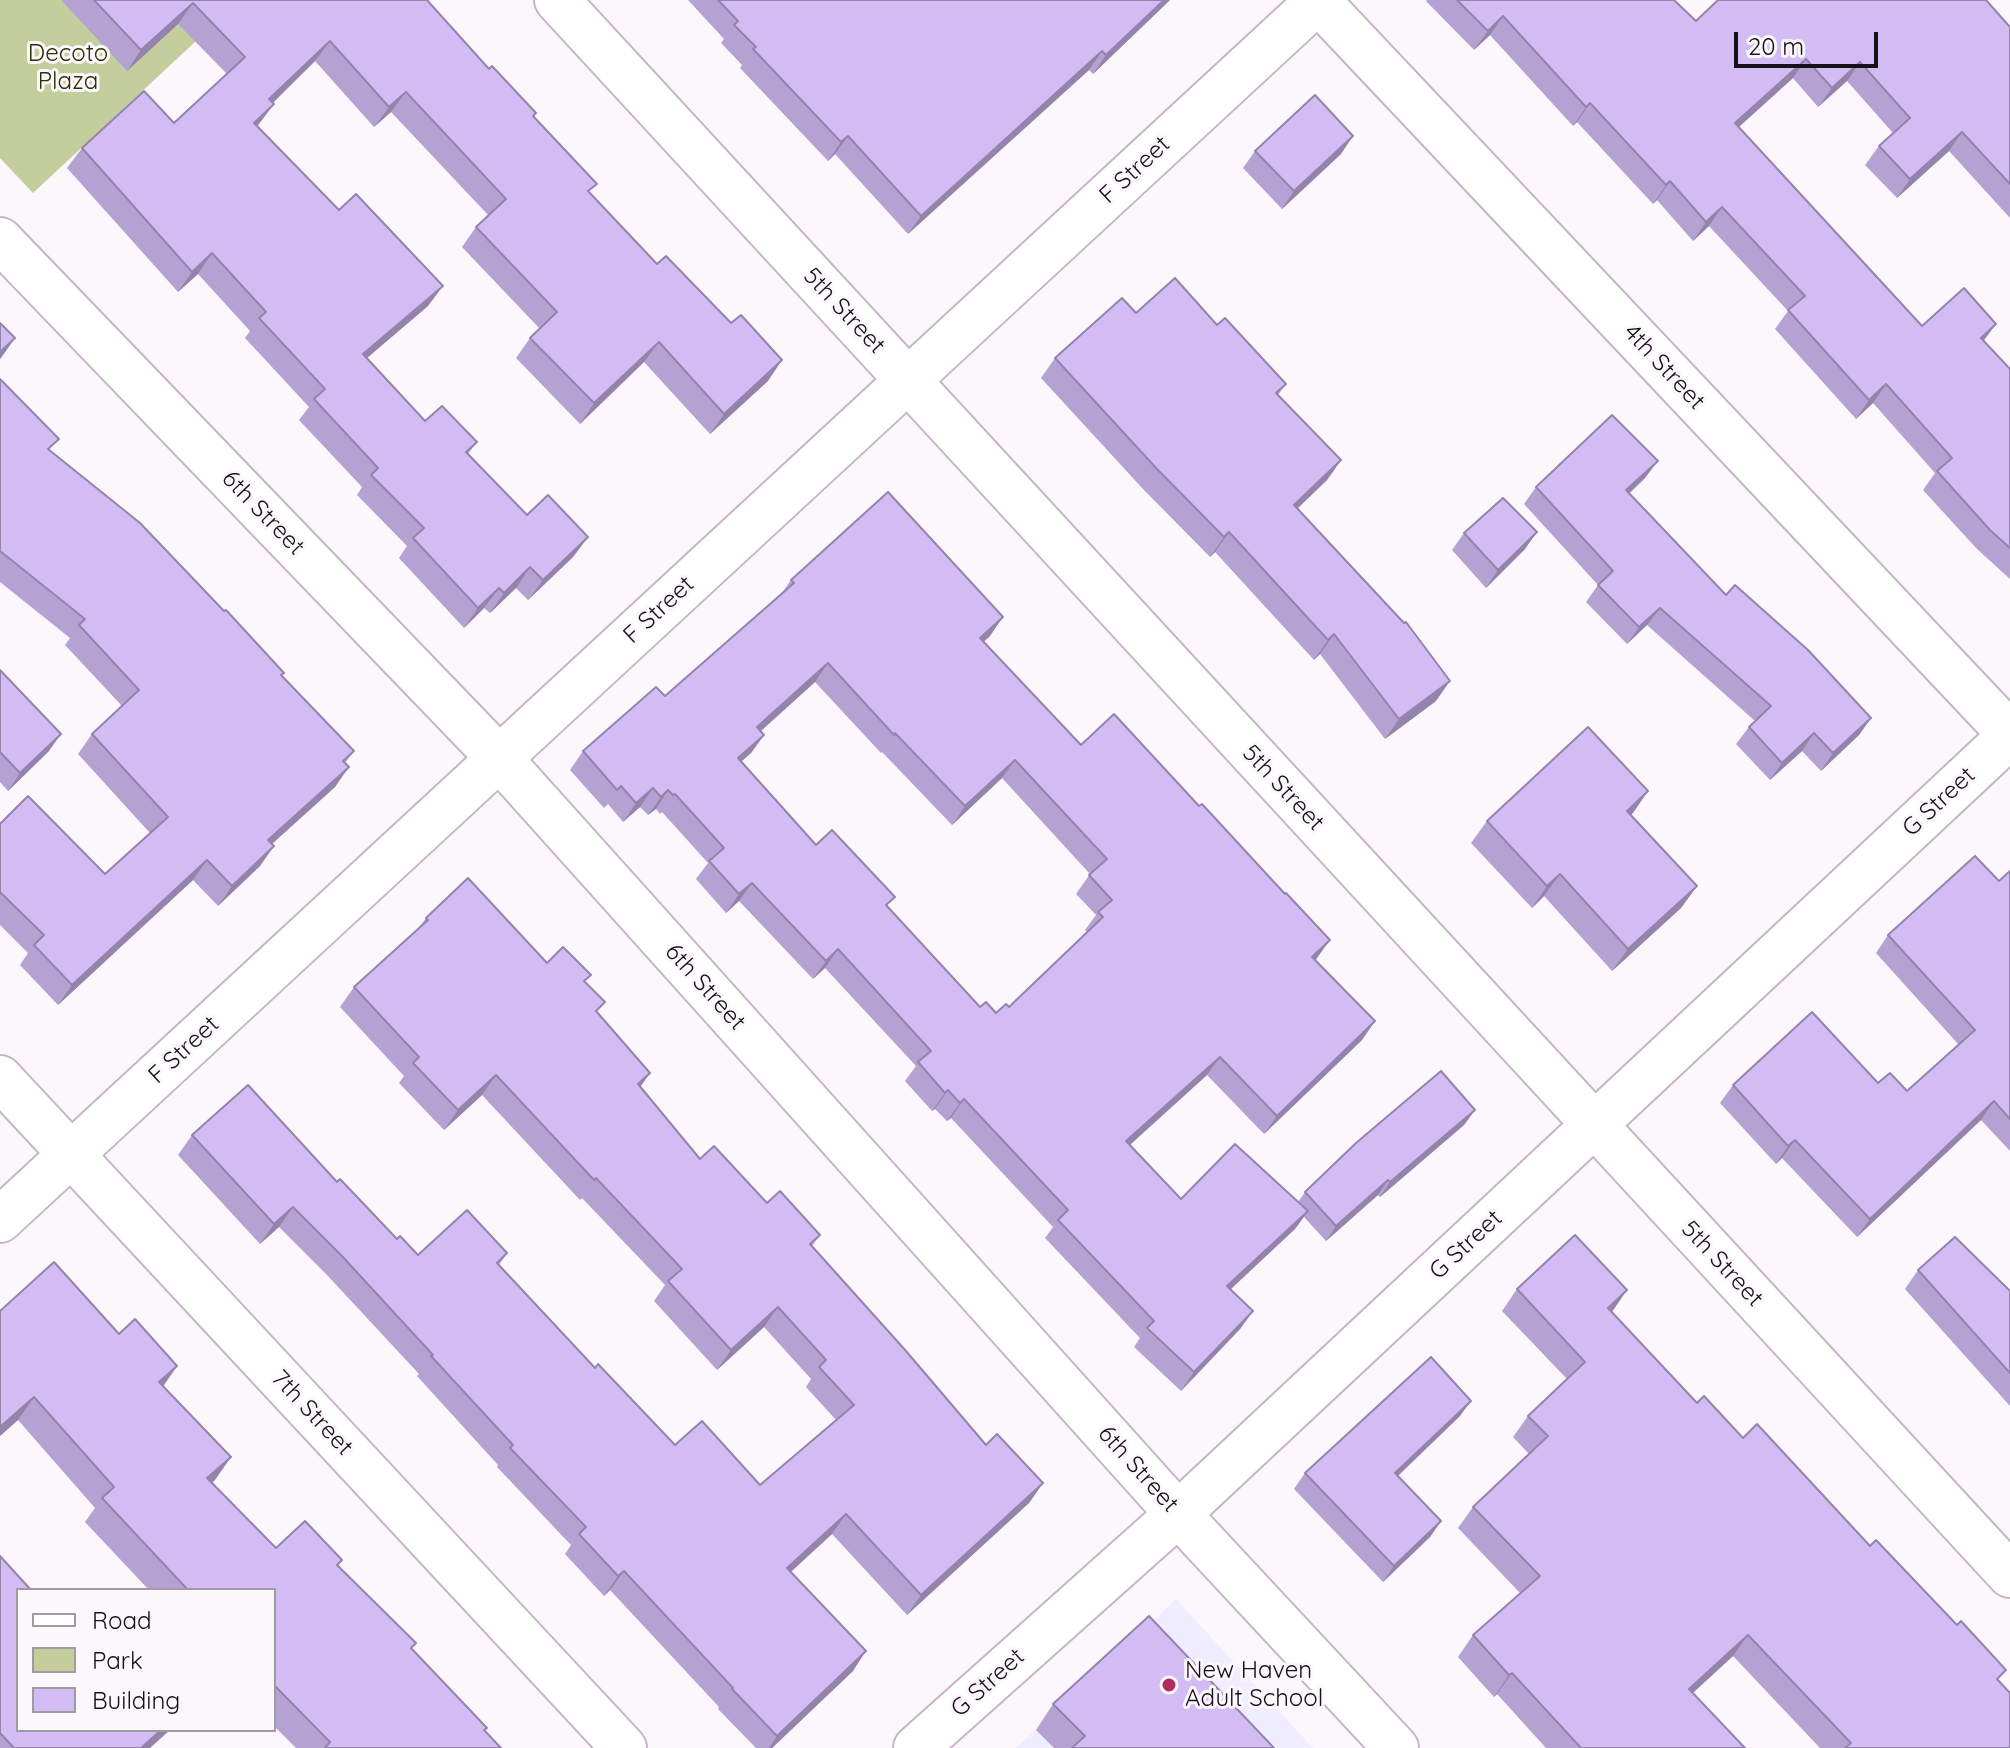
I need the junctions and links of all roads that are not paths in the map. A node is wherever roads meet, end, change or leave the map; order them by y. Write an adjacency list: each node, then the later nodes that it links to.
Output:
1 (557, 0): 4 (street, 5th Street)
2 (1318, 0): 4 (street, F Street); 5 (street, 4th Street)
3 (0, 240): 6 (street, 6th Street)
4 (908, 380): 6 (street, F Street); 8 (street, 5th Street)
5 (2010, 735): 8 (street, G Street)
6 (499, 758): 9 (street, F Street); 11 (street, 6th Street)
7 (0, 1078): 9 (street, 7th Street)
8 (1593, 1125): 11 (street, G Street); 12 (street, 5th Street)
9 (71, 1154): 10 (street, F Street); 13 (street, 7th Street)
10 (0, 1220)
11 (1178, 1514): 14 (street, G Street); 15 (street, 6th Street)
12 (2010, 1575)
13 (624, 1748)
14 (916, 1748)
15 (1396, 1748)

